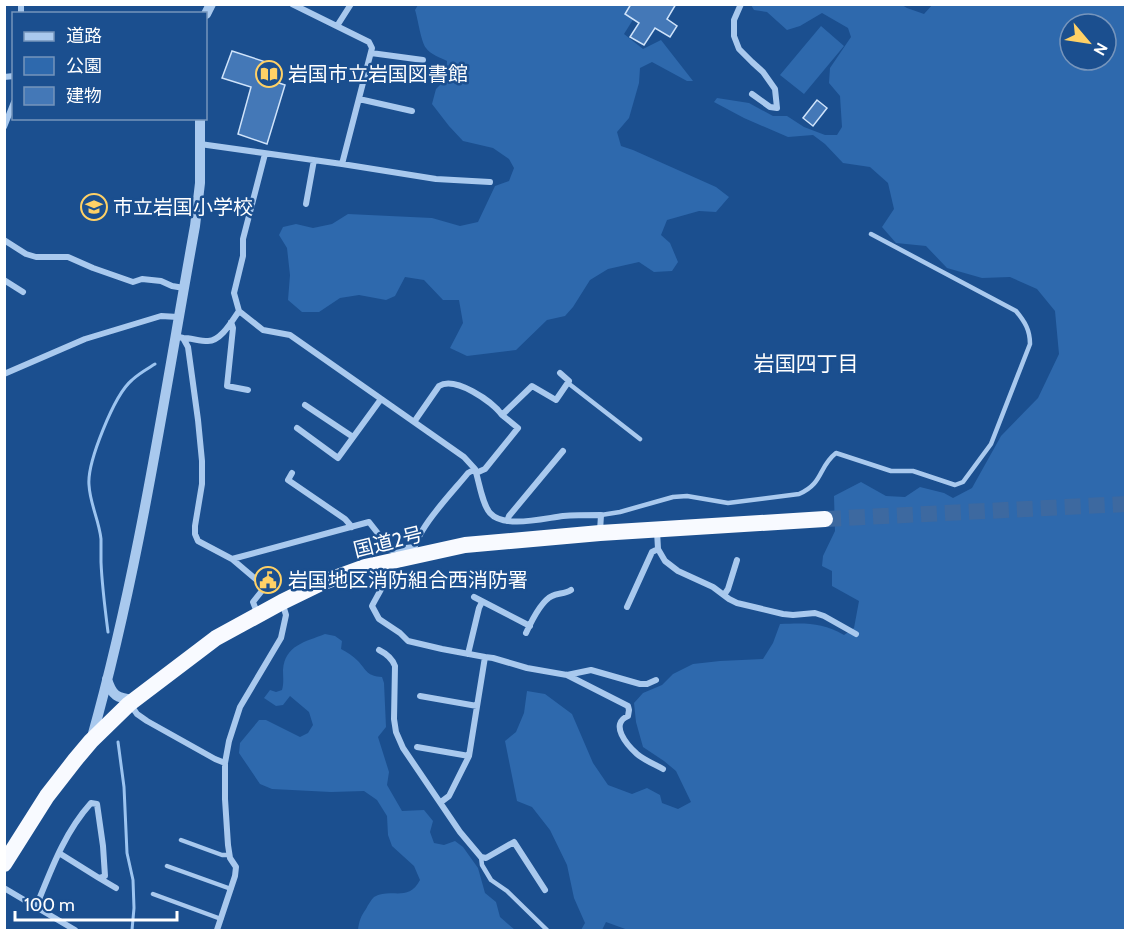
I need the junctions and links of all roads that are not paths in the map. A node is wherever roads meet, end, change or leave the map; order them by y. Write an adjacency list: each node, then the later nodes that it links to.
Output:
1 (292, 4): 4 (street)
2 (351, 4): 4 (street)
3 (741, 4): 7 (street)
4 (337, 26): 5 (street)
5 (371, 52): 6 (street); 8 (street)
6 (423, 60)
7 (752, 94)
8 (359, 99): 10 (street); 16 (street)
9 (12, 107): 12 (street)
10 (412, 111)
11 (200, 120): 13 (street)
12 (4, 127)
13 (200, 144): 14 (street); 22 (street)
14 (265, 154): 15 (street); 24 (street)
15 (314, 160): 16 (street); 18 (street)
16 (342, 164): 17 (street)
17 (490, 182)
18 (306, 204)
19 (872, 234): 42 (lane)
20 (4, 240): 22 (street)
21 (4, 280): 23 (street)
22 (184, 288): 25 (street)
23 (23, 292)
24 (239, 311): 26 (street); 32 (street)
25 (178, 317): 27 (street); 29 (street)
26 (231, 322): 27 (street); 31 (street)
27 (179, 337): 50 (street); 65 (street)
28 (560, 373): 30 (street)
29 (4, 374)
30 (568, 383): 34 (street); 38 (lane)
31 (248, 390)
32 (381, 399): 35 (street); 37 (street)
33 (305, 405): 37 (street)
34 (502, 415): 35 (street); 40 (street)
35 (414, 422): 40 (street)
36 (297, 428): 37 (street)
37 (353, 437)
38 (640, 439)
39 (563, 451): 44 (street)
40 (475, 471): 44 (street); 49 (street)
41 (292, 473): 45 (street)
42 (601, 515): 44 (street); 47 (street)
43 (825, 519): 46 (highway, 国道2号)
44 (507, 521)
45 (352, 527): 49 (street); 50 (street)
46 (657, 530): 47 (highway, 国道2号); 48 (street)
47 (600, 533): 49 (highway, 国道2号)
48 (658, 549): 54 (street); 58 (street)
49 (414, 552): 52 (highway, 国道2号)
50 (232, 559): 59 (street)
51 (737, 560): 54 (street)
52 (388, 562): 56 (highway, 国道2号); 62 (street)
53 (571, 590): 57 (street)
54 (724, 595): 60 (street)
55 (474, 597): 57 (street)
56 (282, 602): 59 (highway, 国道2号); 73 (street)
57 (482, 602): 62 (street)
58 (627, 607)
59 (258, 615): 68 (highway, 国道2号)
60 (856, 634)
61 (379, 650): 75 (street)
62 (468, 654): 63 (street)
63 (485, 657): 64 (street); 69 (street)
64 (567, 675): 66 (street); 74 (street)
65 (107, 679): 68 (street); 70 (street)
66 (656, 680)
67 (420, 696): 69 (street)
68 (131, 702): 70 (highway, 国道2号); 73 (street)
69 (477, 706): 72 (street)
70 (91, 741): 80 (highway, 国道2号)
71 (417, 747): 72 (street)
72 (469, 756): 75 (street)
73 (225, 763): 78 (street)
74 (663, 769)
75 (441, 802): 79 (street)
76 (181, 840): 78 (lane)
77 (59, 853): 82 (street); 82 (street); 88 (street)
78 (230, 855): 85 (street)
79 (481, 857): 86 (street); 92 (lane)
80 (4, 864)
81 (167, 866): 85 (lane)
82 (99, 878): 84 (street)
83 (4, 888): 88 (street)
84 (116, 888)
85 (231, 889): 89 (street)
86 (544, 890)
87 (153, 894): 89 (lane)
88 (36, 907): 90 (street)
89 (221, 919): 91 (street)
90 (75, 930)
91 (217, 930)
92 (547, 930)

